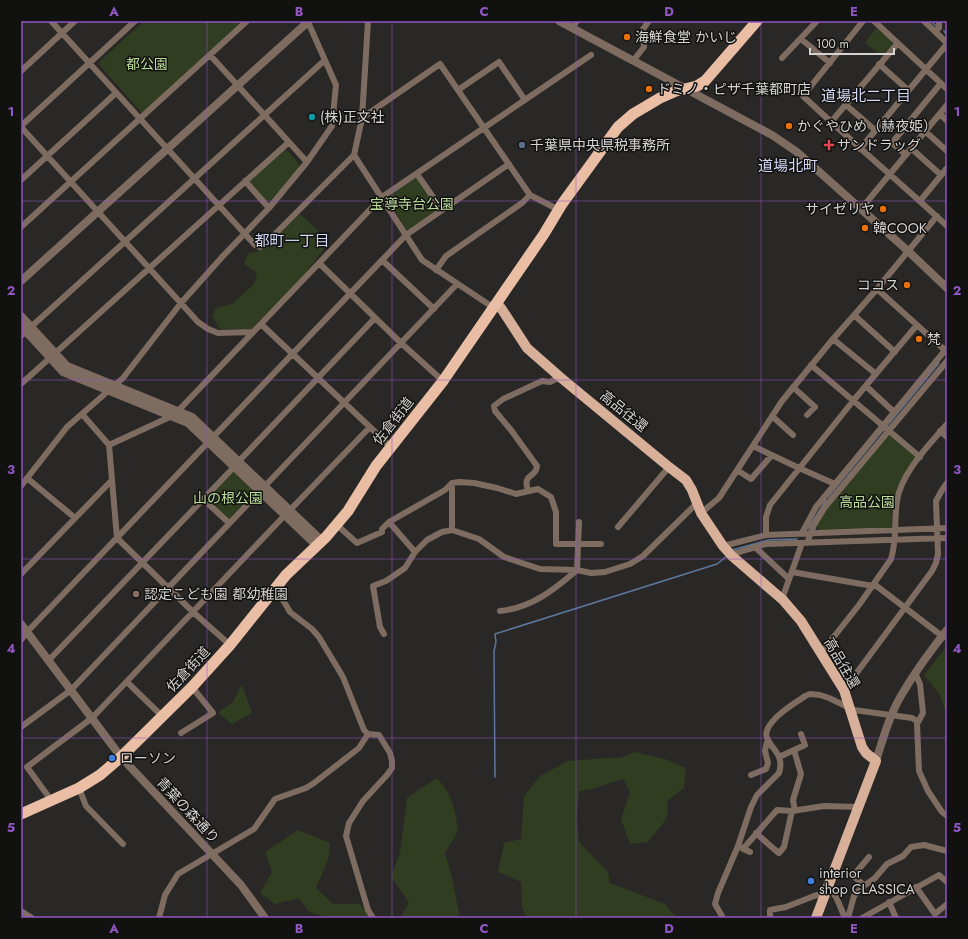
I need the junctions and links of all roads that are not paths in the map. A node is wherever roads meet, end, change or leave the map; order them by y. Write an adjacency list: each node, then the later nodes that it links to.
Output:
1 (51, 21): 17 (street)
2 (75, 21): 17 (street)
3 (136, 21): 26 (street)
4 (247, 21): 21 (street)
5 (309, 21): 24 (street); 32 (street)
6 (368, 21): 44 (street)
7 (559, 21): 15 (street)
8 (650, 21): 25 (street)
9 (757, 21): 33 (highway, 佐倉街道)
10 (817, 21): 18 (street)
11 (863, 21): 27 (street)
12 (874, 21): 20 (street)
13 (924, 21): 16 (street)
14 (939, 21): 16 (street)
15 (574, 25): 25 (street)
16 (936, 31): 19 (street)
17 (62, 33): 26 (street); 30 (street)
18 (801, 39): 23 (street); 27 (street)
19 (947, 43): 29 (street)
20 (897, 44): 28 (street); 29 (street)
21 (210, 55): 32 (street); 43 (street)
22 (591, 55): 38 (street)
23 (782, 58)
24 (325, 60): 42 (street); 59 (street)
25 (633, 61): 33 (street)
26 (90, 63): 37 (street); 47 (street)
27 (830, 63): 46 (street)
28 (879, 64): 36 (street); 39 (street)
29 (926, 69): 31 (street); 36 (street)
30 (21, 70)
31 (941, 83): 34 (street); 57 (street)
32 (238, 85): 42 (street); 52 (street)
33 (687, 88): 74 (street); 76 (highway, 佐倉街道)
34 (947, 88)
35 (458, 90): 38 (street); 44 (street); 48 (street)
36 (908, 90): 49 (street)
37 (116, 93): 43 (street); 58 (street)
38 (525, 100): 48 (street)
39 (846, 105): 46 (street); 49 (street)
40 (947, 105): 41 (street)
41 (940, 114): 45 (street); 50 (street)
42 (264, 115): 51 (street); 65 (street)
43 (140, 118): 52 (street); 67 (street)
44 (362, 118): 56 (street)
45 (947, 121)
46 (831, 122): 53 (street)
47 (21, 126): 58 (street)
48 (484, 128): 60 (street); 62 (street)
49 (875, 130): 53 (street)
50 (926, 132): 54 (street); 55 (street)
51 (289, 142): 59 (street); 68 (street)
52 (168, 149): 65 (street); 77 (street)
53 (860, 149): 63 (street)
54 (912, 149): 57 (street); 64 (street)
55 (947, 151)
56 (354, 155): 70 (street); 81 (street)
57 (906, 155): 63 (street)
58 (47, 156): 66 (street); 67 (street)
59 (307, 162): 73 (street)
60 (509, 164): 69 (street); 75 (street)
61 (947, 168): 64 (street)
62 (416, 174): 70 (street); 75 (street)
63 (890, 174): 71 (street); 74 (street)
64 (941, 175): 71 (street)
65 (194, 178): 72 (street); 83 (street)
66 (21, 180)
67 (71, 181): 77 (street); 80 (street)
68 (246, 181): 72 (street); 73 (street)
69 (530, 195): 76 (street); 88 (street)
70 (382, 197): 82 (street); 86 (street)
71 (920, 201): 78 (street)
72 (219, 205): 81 (street); 87 (street)
73 (269, 208): 81 (street)
74 (861, 209): 84 (street)
75 (442, 210): 82 (street)
76 (558, 210): 95 (highway, 佐倉街道)
77 (98, 213): 83 (street); 89 (street)
78 (936, 216): 79 (street); 84 (street)
79 (947, 226)
80 (21, 227)
81 (244, 233): 94 (street)
82 (406, 235): 85 (street); 88 (street)
83 (125, 242): 87 (street); 102 (street)
84 (908, 251): 91 (street); 92 (street)
85 (382, 260): 93 (street); 96 (street)
86 (319, 264): 93 (street); 100 (street)
87 (149, 268): 94 (street); 109 (street)
88 (436, 270): 90 (street)
89 (21, 281)
90 (457, 284): 95 (street); 96 (street)
91 (947, 288)
92 (877, 289): 97 (street); 101 (street)
93 (350, 293): 99 (street); 108 (street)
94 (181, 303): 103 (street); 119 (street)
95 (493, 306): 113 (main road, 高品往還); 115 (highway, 佐倉街道)
96 (434, 309): 105 (street)
97 (854, 315): 104 (street); 107 (street)
98 (21, 316): 102 (street)
99 (375, 318): 105 (street); 114 (street)
100 (261, 324): 103 (street); 108 (street)
101 (917, 325): 106 (street); 107 (street)
102 (25, 330): 109 (street)
103 (253, 332): 124 (street)
104 (833, 339): 111 (street); 112 (street)
105 (401, 343): 115 (street); 121 (street)
106 (946, 350): 122 (street)
107 (895, 352): 112 (street)
108 (293, 354): 114 (street); 133 (street)
109 (53, 356): 116 (street); 119 (street)
110 (947, 361): 129 (street)
111 (811, 365): 118 (street); 120 (street)
112 (876, 374): 117 (street)
113 (560, 377): 140 (main road, 高品往還); 150 (street)
114 (318, 378): 121 (street); 139 (street)
115 (443, 381): 136 (highway, 佐倉街道)
116 (21, 384)
117 (866, 386): 120 (street); 122 (street)
118 (793, 387): 125 (street); 126 (street)
119 (112, 388): 123 (street); 124 (street)
120 (853, 401): 129 (street); 141 (street)
121 (344, 403): 128 (street); 149 (street)
122 (894, 412): 129 (street)
123 (82, 414): 134 (street); 143 (street)
124 (175, 414): 133 (street); 134 (street)
125 (807, 415)
126 (772, 416): 131 (street); 135 (street)
127 (947, 424): 130 (street)
128 (370, 427): 136 (street); 153 (street)
129 (886, 428): 138 (street); 147 (street); 166 (street)
130 (940, 431): 132 (street); 138 (street)
131 (793, 434)
132 (947, 437)
133 (211, 440): 139 (street); 168 (street)
134 (109, 445): 144 (street)
135 (753, 446): 137 (street); 142 (street)
136 (392, 447): 159 (highway, 佐倉街道)
137 (772, 455): 141 (street); 142 (street)
138 (920, 457): 164 (street)
139 (236, 464): 149 (street); 151 (street)
140 (669, 467): 152 (main road, 高品往還); 160 (street)
141 (799, 468): 147 (street); 167 (street)
142 (737, 470): 154 (street)
143 (27, 478): 148 (street); 155 (street)
144 (112, 480): 155 (street); 168 (street)
145 (452, 483): 150 (street); 156 (street); 163 (street)
146 (947, 483): 161 (street)
147 (835, 484): 165 (street)
148 (21, 486)
149 (262, 489): 153 (street); 158 (street)
150 (528, 491): 174 (street)
151 (204, 499): 158 (street); 180 (street)
152 (697, 503): 154 (main road, 高品往還); 181 (street)
153 (288, 513): 172 (street); 191 (street)
154 (701, 513): 176 (main road, 高品往還)
155 (75, 518): 183 (street)
156 (389, 522): 159 (street); 178 (street)
157 (579, 522): 174 (street)
158 (230, 523): 186 (street)
159 (336, 525): 172 (highway, 佐倉街道)
160 (618, 527)
161 (936, 528): 162 (street); 164 (street); 169 (street)
162 (947, 528)
163 (452, 530): 178 (street); 181 (street)
164 (895, 530): 166 (street); 171 (street)
165 (802, 533): 166 (street); 167 (street)
166 (811, 534): 173 (street)
167 (766, 535): 176 (street)
168 (117, 538): 180 (street); 193 (street)
169 (937, 538): 170 (street); 171 (street); 189 (street)
170 (947, 538)
171 (894, 539): 173 (street); 185 (street)
172 (320, 543): 187 (highway, 佐倉街道)
173 (804, 543): 177 (street); 182 (street)
174 (578, 544): 175 (street); 181 (street)
175 (602, 544)
176 (723, 546): 179 (main road)
177 (755, 547): 179 (street); 184 (street)
178 (415, 552): 194 (street)
179 (732, 556): 188 (main road, 高品往還)
180 (142, 563): 186 (street); 199 (street)
181 (577, 570): 190 (street)
182 (792, 572): 184 (street); 185 (street)
183 (21, 574)
184 (789, 579): 188 (street)
185 (873, 585): 189 (street); 198 (street)
186 (168, 588): 191 (street); 203 (street)
187 (275, 590): 197 (highway, 佐倉街道); 212 (street)
188 (782, 599): 198 (main road, 高品往還)
189 (905, 607): 195 (street); 204 (street)
190 (500, 611)
191 (193, 612): 197 (street); 201 (street)
192 (21, 624): 193 (street, 青葉の森通り)
193 (27, 632): 196 (street); 199 (street, 青葉の森通り)
194 (384, 634)
195 (946, 634): 200 (street)
196 (21, 640)
197 (230, 645): 202 (highway, 佐倉街道)
198 (821, 653): 204 (main road, 高品往還)
199 (49, 660): 203 (street, 青葉の森通り)
200 (915, 673): 206 (street); 209 (street)
201 (126, 682): 207 (street); 208 (street)
202 (192, 687): 207 (highway, 佐倉街道); 211 (street)
203 (71, 690): 208 (street, 青葉の森通り); 210 (street)
204 (844, 690): 205 (main road, 高品往還)
205 (850, 709): 206 (street); 214 (street); 218 (main road, 高品往還)
206 (892, 714): 209 (street); 218 (street)
207 (163, 717): 216 (highway, 佐倉街道)
208 (92, 718): 216 (street, 青葉の森通り); 221 (street)
209 (918, 722): 225 (street)
210 (21, 727)
211 (181, 733)
212 (368, 734): 231 (street); 244 (street)
213 (801, 734): 215 (street)
214 (768, 742): 217 (street); 219 (street)
215 (794, 750): 217 (street); 223 (street)
216 (121, 757): 220 (highway, 佐倉街道); 231 (street, 青葉の森通り)
217 (779, 757): 228 (street)
218 (876, 761): 222 (main road)
219 (751, 775)
220 (79, 788): 221 (highway, 佐倉街道); 227 (street)
221 (51, 800): 224 (highway, 佐倉街道)
222 (858, 807): 223 (street); 236 (main road)
223 (794, 811): 226 (street); 226 (street)
224 (21, 814)
225 (947, 816)
226 (756, 833): 228 (street)
227 (123, 844)
228 (741, 847): 230 (street); 245 (street)
229 (947, 851): 234 (street)
230 (750, 852)
231 (212, 855): 242 (street); 243 (street, 青葉の森通り)
232 (869, 857): 234 (street)
233 (947, 882): 235 (street)
234 (864, 885): 248 (street)
235 (916, 887): 237 (street); 240 (street)
236 (827, 889): 246 (street); 247 (main road); 248 (street)
237 (889, 902): 249 (street); 250 (street)
238 (947, 904): 240 (street)
239 (21, 911): 241 (street)
240 (935, 917)
241 (32, 918)
242 (159, 918)
243 (265, 918)
244 (373, 918)
245 (723, 918)
246 (770, 918)
247 (816, 918)
248 (846, 918)
249 (862, 918)
250 (896, 918)

